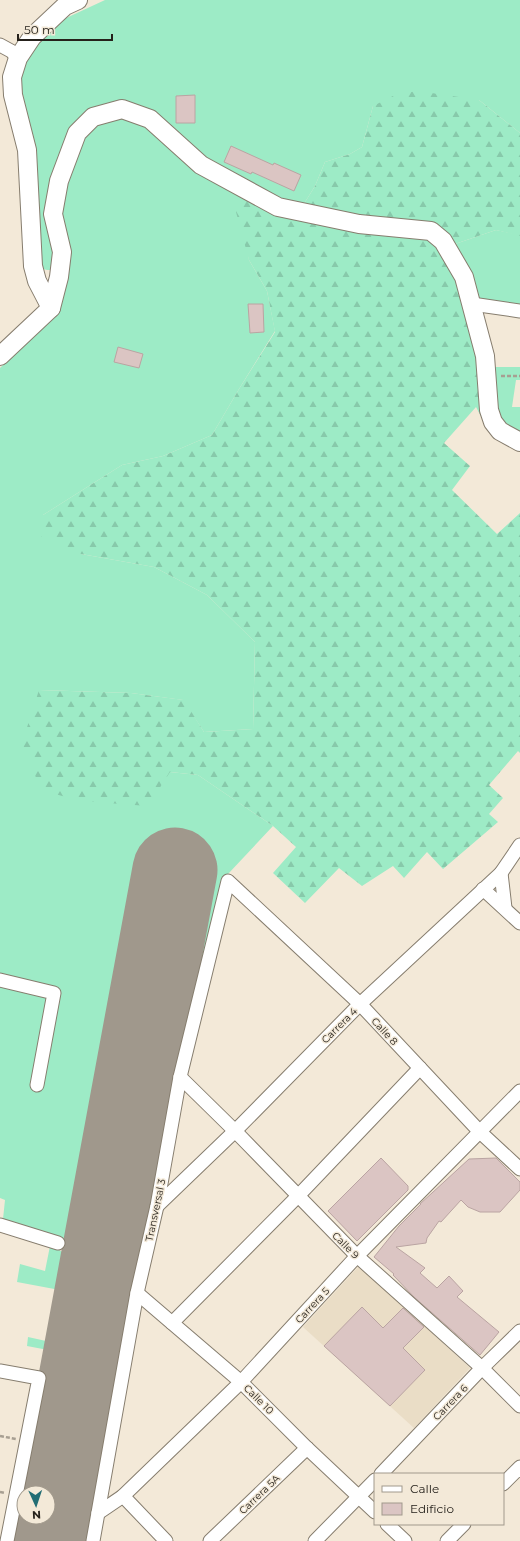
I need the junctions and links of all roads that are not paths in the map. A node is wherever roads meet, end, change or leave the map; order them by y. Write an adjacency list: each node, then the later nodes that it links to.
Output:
1 (78, 0): 3 (main road)
2 (0, 45): 3 (street)
3 (18, 58): 5 (main road)
4 (472, 304): 5 (main road); 6 (street); 8 (main road)
5 (51, 308): 7 (main road)
6 (520, 311)
7 (0, 356)
8 (520, 442)
9 (520, 845): 10 (street, Carrera 4)
10 (501, 873): 12 (street, Carrera 4); 13 (street)
11 (228, 881): 16 (street, Calle 8); 18 (street, Transversal 3)
12 (483, 889): 13 (street); 16 (street, Carrera 4)
13 (505, 908): 14 (street)
14 (520, 923)
15 (0, 980): 19 (street)
16 (360, 1004): 17 (street, Calle 8); 21 (street, Carrera 4)
17 (420, 1068): 22 (street, Calle 8); 24 (street)
18 (180, 1077): 21 (street, Calle 9); 25 (street, Transversal 3)
19 (37, 1085)
20 (520, 1091): 22 (street, Carrera 5)
21 (235, 1131): 24 (street, Calle 9); 25 (street, Carrera 4)
22 (480, 1132): 23 (street, Calle 8); 28 (street, Carrera 5)
23 (520, 1169)
24 (298, 1196): 28 (street, Calle 9); 30 (street)
25 (157, 1206): 29 (street, Transversal 3)
26 (0, 1225): 27 (street)
27 (58, 1242)
28 (357, 1256): 32 (street, Calle 9); 34 (street, Carrera 5)
29 (137, 1293): 30 (street, Calle 10); 44 (street, Transversal 3)
30 (172, 1323): 34 (street, Calle 10)
31 (520, 1331): 32 (street, Carrera 6)
32 (482, 1368): 35 (street, Calle 9); 38 (street, Carrera 6)
33 (0, 1371): 47 (street)
34 (241, 1382): 36 (street, Calle 10); 41 (street, Carrera 5)
35 (520, 1406)
36 (307, 1448): 42 (street, Calle 10); 50 (street, Carrera 5A)
37 (520, 1467): 40 (street)
38 (382, 1473)
39 (374, 1481): 42 (street)
40 (504, 1483)
41 (123, 1496): 44 (street, Carrera 5); 49 (street)
42 (360, 1496): 43 (street, Calle 10); 51 (street)
43 (374, 1511)
44 (98, 1513): 48 (street, Transversal 3)
45 (388, 1525): 52 (street)
46 (463, 1525): 53 (street)
47 (7, 1541)
48 (93, 1541)
49 (166, 1541)
50 (210, 1541)
51 (314, 1541)
52 (404, 1541)
53 (447, 1541)

